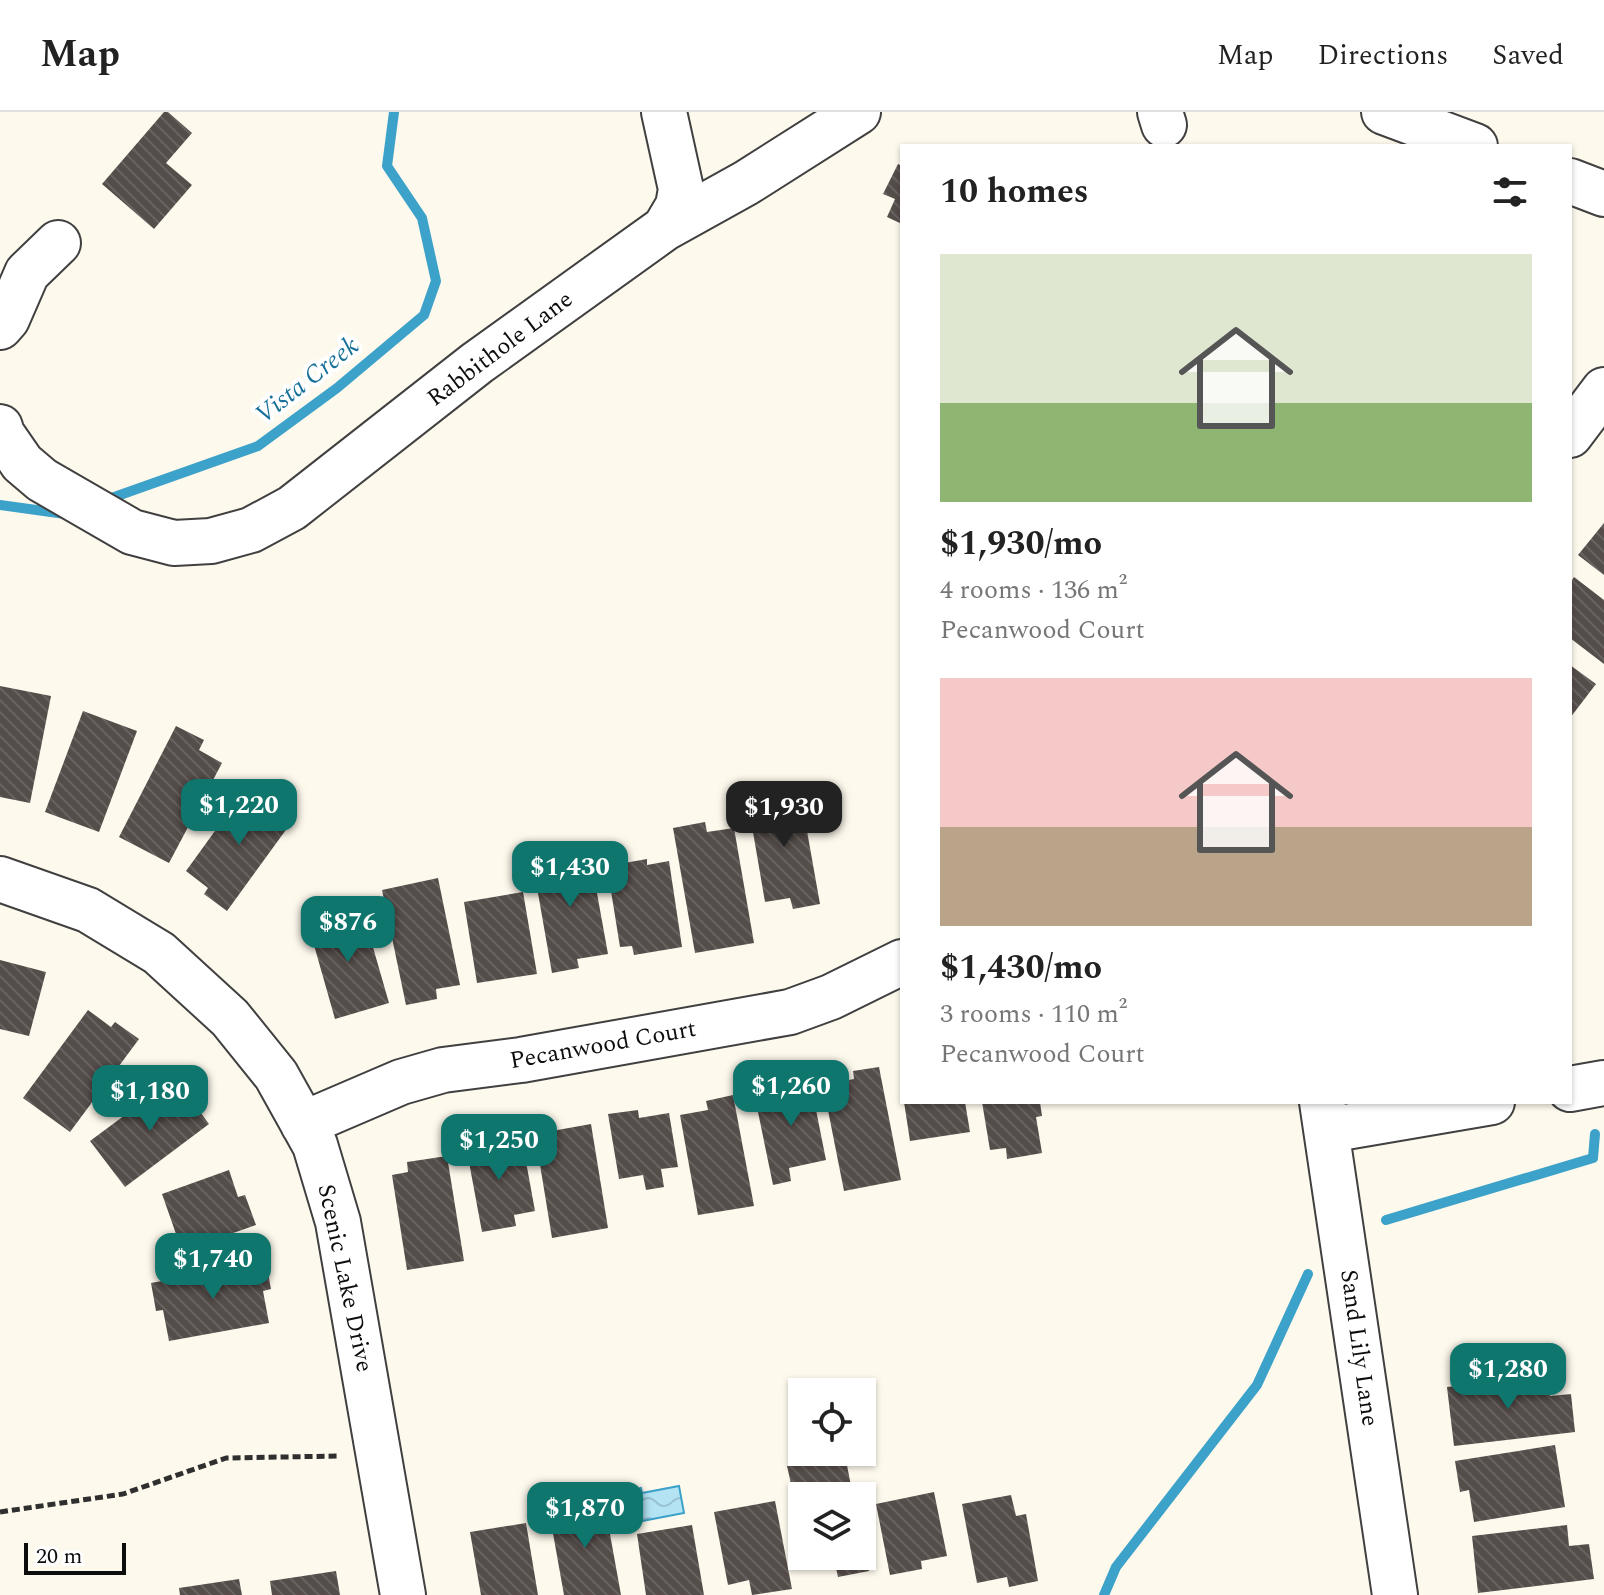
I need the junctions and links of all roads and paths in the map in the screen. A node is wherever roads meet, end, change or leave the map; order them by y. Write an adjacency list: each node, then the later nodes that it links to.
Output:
1 (664, 112): 7 (street)
2 (858, 112): 7 (street)
3 (1384, 112): 4 (street)
4 (1470, 144)
5 (1572, 182): 6 (street)
6 (1604, 194)
7 (673, 209): 11 (street, Rabbithole Lane)
8 (58, 243): 9 (street)
9 (0, 327)
10 (1604, 390): 12 (street)
11 (0, 427)
12 (1572, 432)
13 (0, 879): 19 (street, Scenic Lake Drive)
14 (900, 963): 19 (street, Pecanwood Court)
15 (1604, 1083): 16 (street)
16 (1572, 1089)
17 (1468, 1104): 18 (street)
18 (1325, 1116): 23 (street, Sand Lily Lane)
19 (303, 1124): 22 (street, Scenic Lake Drive)
20 (344, 1456): 21 (path)
21 (0, 1512)
22 (403, 1595)
23 (1395, 1595)

